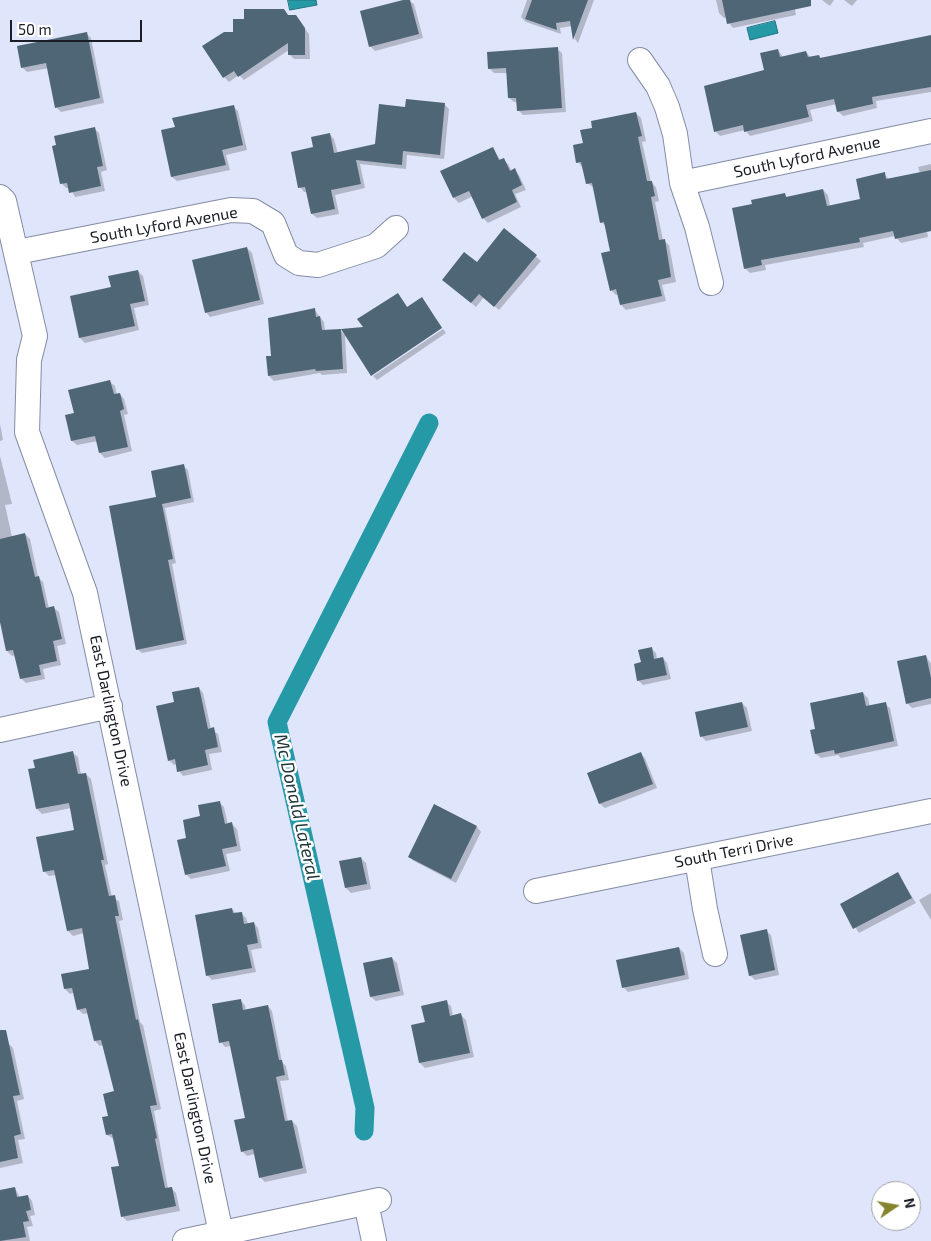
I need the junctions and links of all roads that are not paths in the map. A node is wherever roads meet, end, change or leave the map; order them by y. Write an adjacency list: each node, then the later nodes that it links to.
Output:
1 (640, 60): 3 (street)
2 (931, 131): 3 (street, South Lyford Avenue)
3 (682, 183): 7 (street)
4 (0, 197): 6 (street, East Darlington Drive)
5 (396, 228): 6 (street, South Lyford Avenue)
6 (17, 252): 8 (street, East Darlington Drive)
7 (711, 282)
8 (110, 706): 9 (street); 14 (street, East Darlington Drive)
9 (0, 730)
10 (931, 811): 11 (street, South Terri Drive)
11 (698, 859): 12 (street, South Terri Drive); 13 (street)
12 (536, 891)
13 (714, 954)
14 (221, 1233): 15 (street); 16 (street)
15 (185, 1241)
16 (374, 1241)

